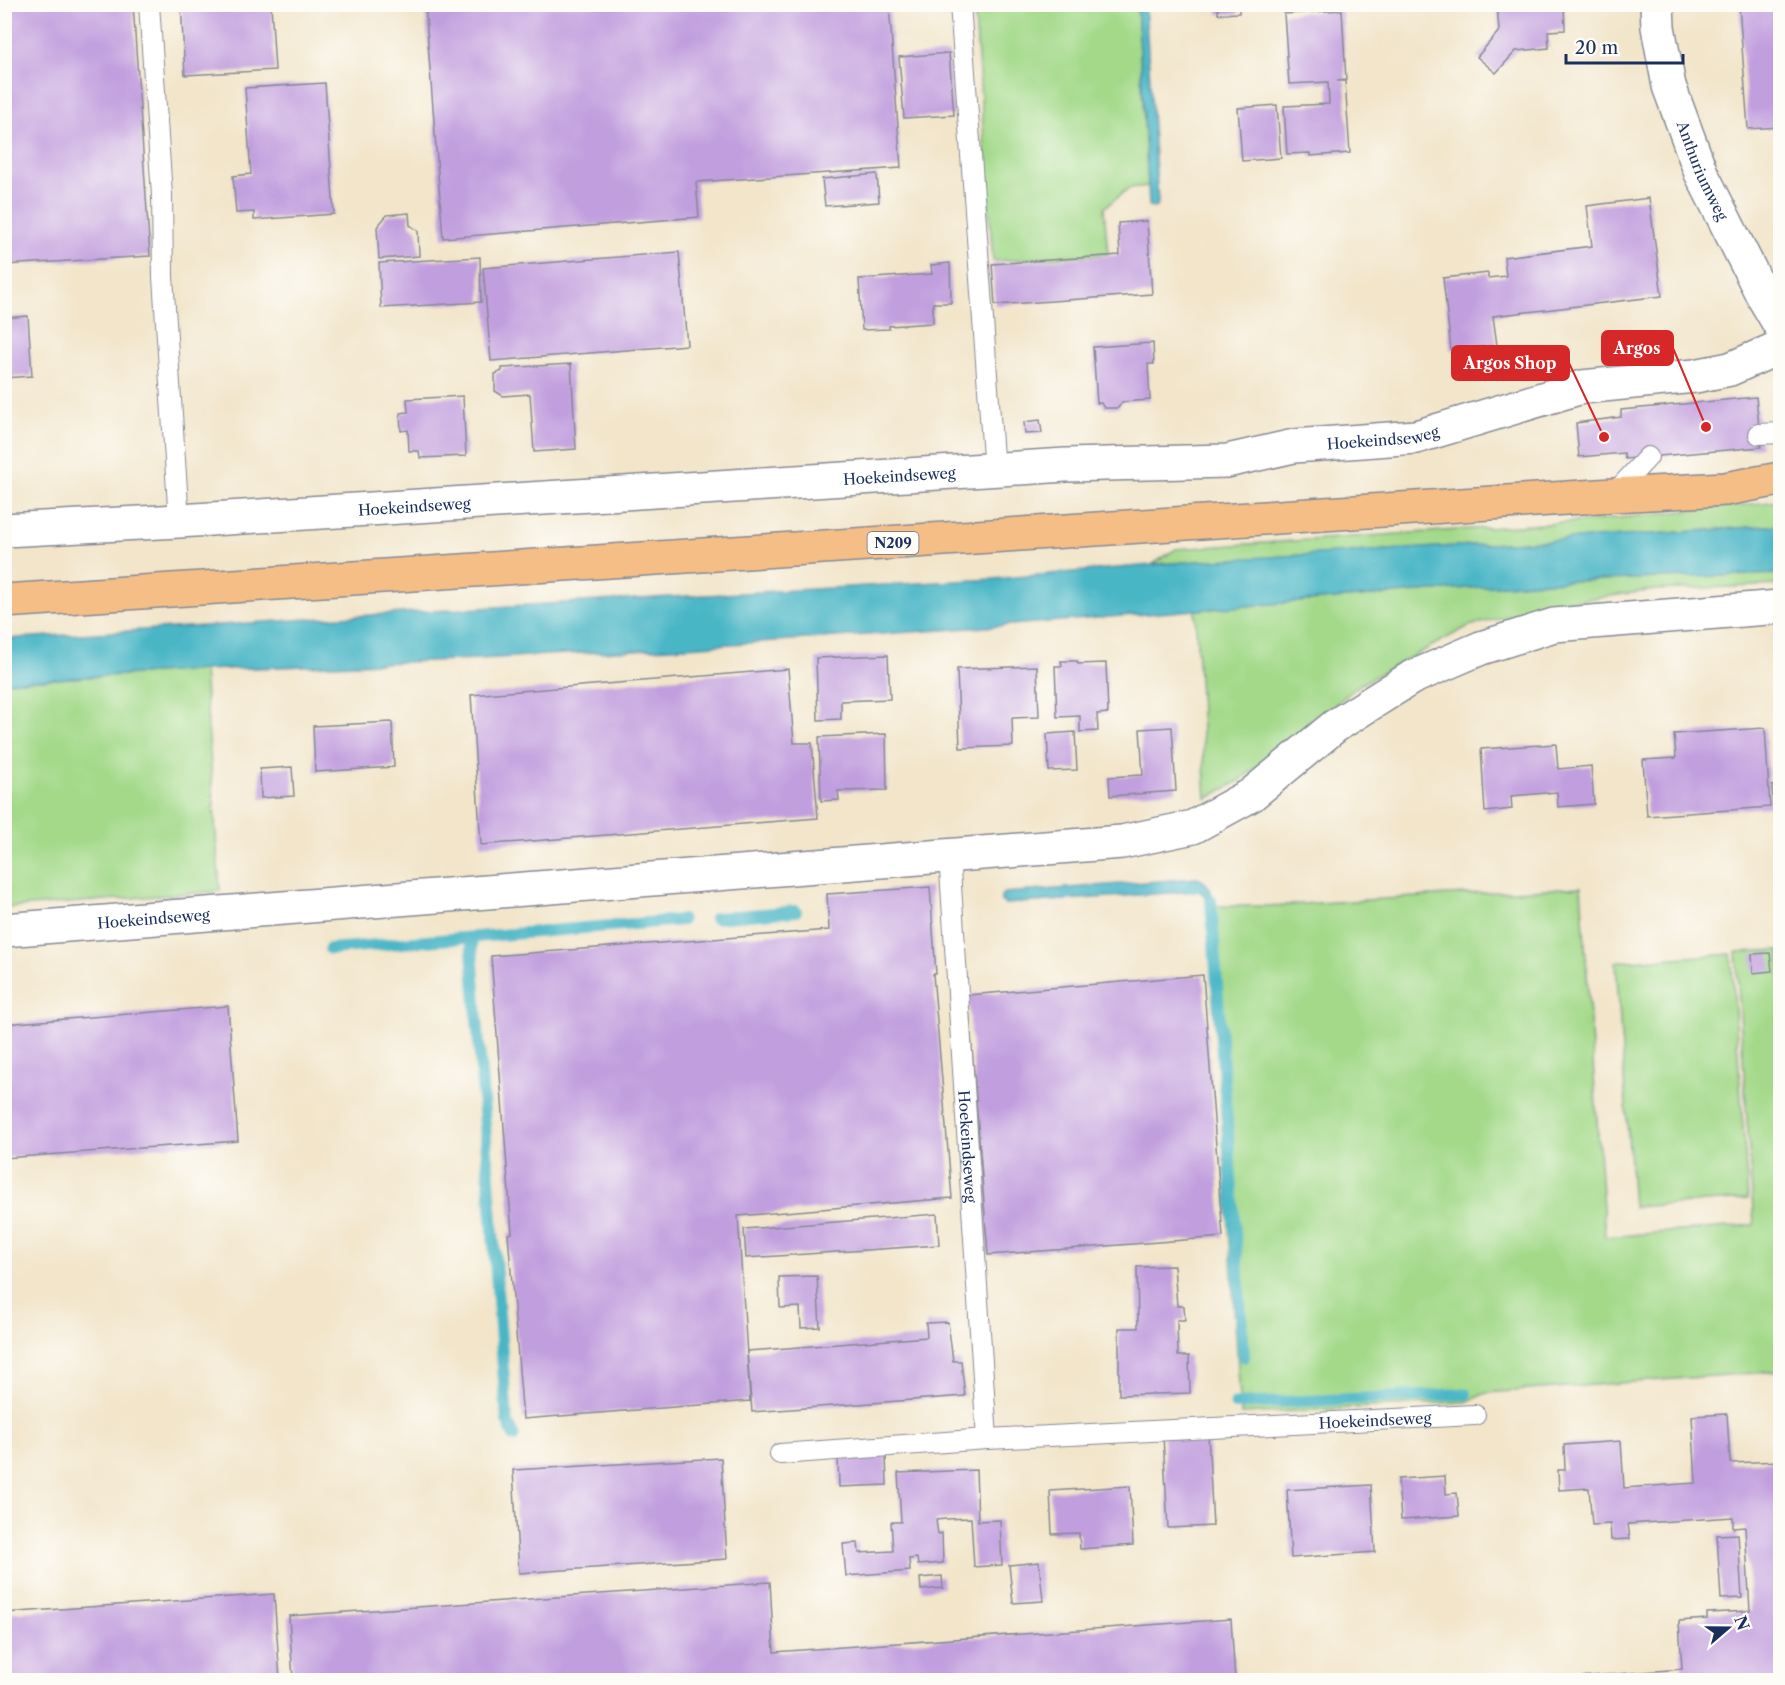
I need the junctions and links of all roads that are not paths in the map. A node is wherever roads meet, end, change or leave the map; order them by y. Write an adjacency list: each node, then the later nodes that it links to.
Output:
1 (149, 4): 12 (lane)
2 (960, 4): 9 (lane)
3 (1657, 4): 4 (street, Anthuriumweg)
4 (1780, 325)
5 (1780, 347): 9 (street, Hoekeindseweg)
6 (1780, 433): 7 (lane)
7 (1760, 434)
8 (1648, 457): 11 (lane)
9 (994, 471): 12 (street, Hoekeindseweg)
10 (1780, 479): 11 (main road, N209)
11 (1612, 495): 14 (main road, N209)
12 (179, 521): 13 (street, Hoekeindseweg)
13 (4, 530)
14 (4, 601)
15 (1780, 607): 16 (street, Hoekeindseweg)
16 (949, 855): 17 (street, Hoekeindseweg); 19 (lane, Hoekeindseweg)
17 (4, 930)
18 (1475, 1415): 19 (lane, Hoekeindseweg)
19 (987, 1439): 20 (lane, Hoekeindseweg)
20 (780, 1454)

